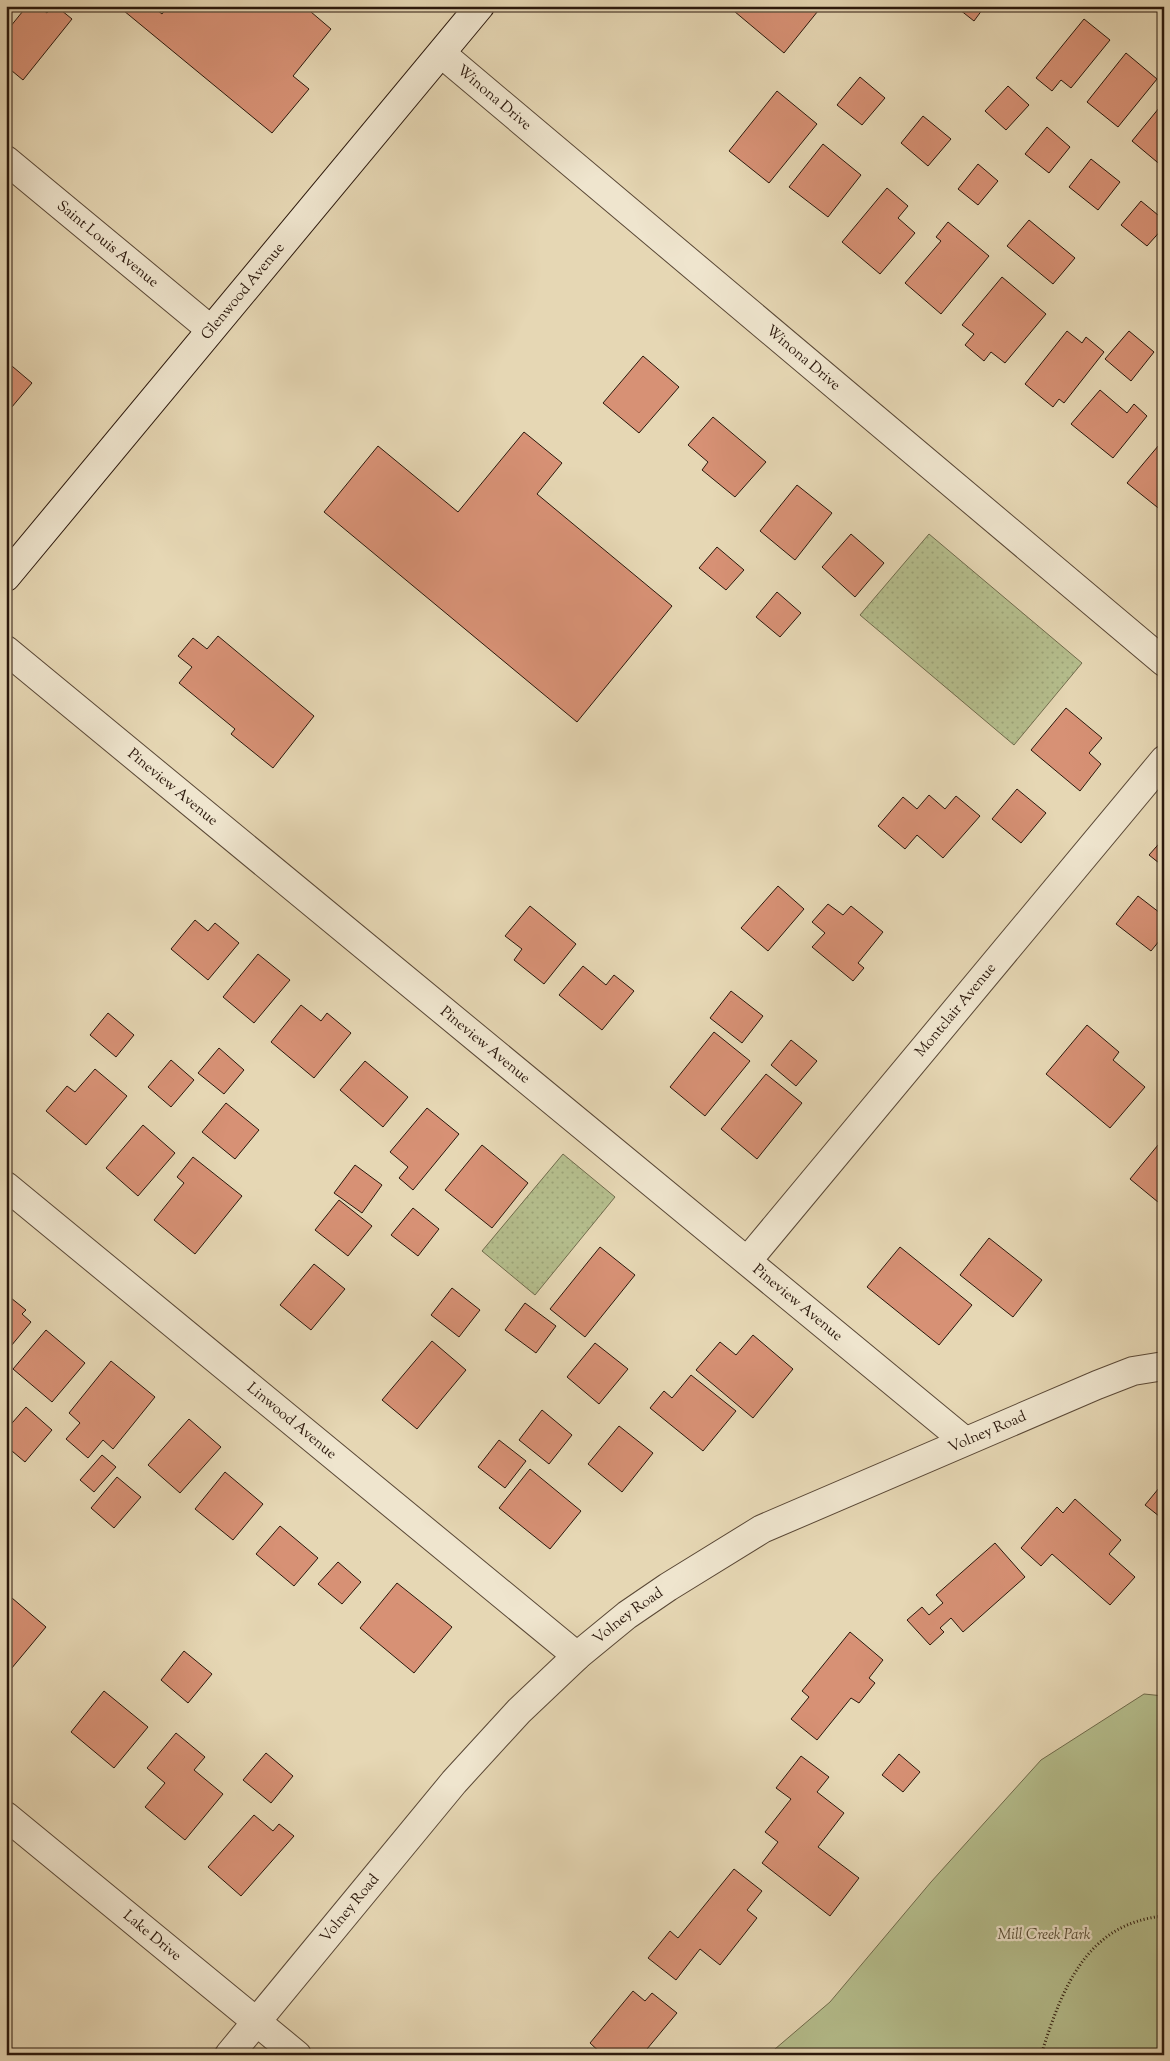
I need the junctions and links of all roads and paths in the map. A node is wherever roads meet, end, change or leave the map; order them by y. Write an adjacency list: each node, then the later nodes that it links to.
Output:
1 (480, 6): 2 (street, Glenwood Avenue)
2 (442, 54): 4 (street, Glenwood Avenue); 7 (street, Winona Drive)
3 (6, 160): 4 (street, Saint Louis Avenue)
4 (210, 329): 5 (street, Glenwood Avenue)
5 (6, 577)
6 (6, 650): 10 (street, Pineview Avenue)
7 (1164, 662)
8 (1164, 760): 10 (street, Montclair Avenue)
9 (6, 1186): 13 (street, Linwood Avenue)
10 (748, 1260): 12 (street, Pineview Avenue)
11 (1164, 1366): 12 (street, Volney Road)
12 (965, 1441): 13 (street, Volney Road)
13 (577, 1656): 16 (street, Volney Road)
14 (6, 1816): 16 (street, Lake Drive)
15 (1164, 1916): 19 (path)
16 (257, 2021): 17 (street, Volney Road); 18 (street, Lake Drive)
17 (229, 2055)
18 (297, 2055)
19 (1041, 2055)

